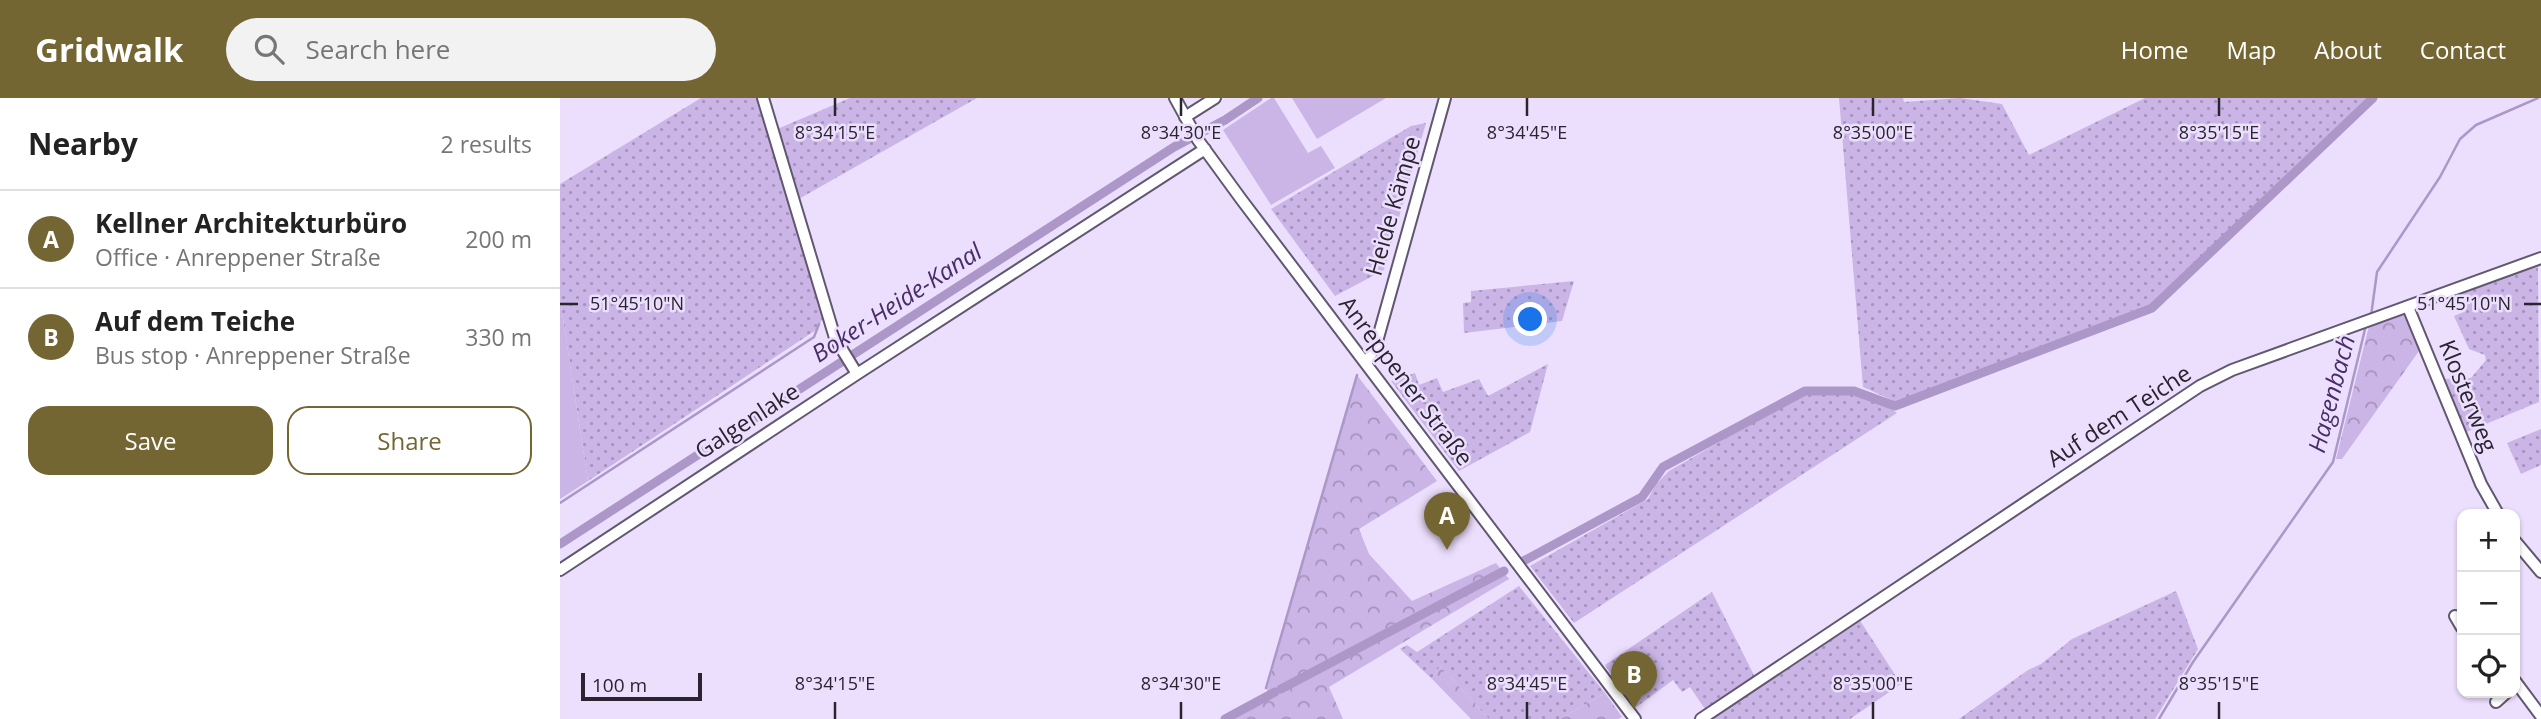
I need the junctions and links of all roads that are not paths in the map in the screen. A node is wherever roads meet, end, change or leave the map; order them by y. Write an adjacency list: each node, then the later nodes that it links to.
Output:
1 (763, 98): 10 (street)
2 (1175, 98): 5 (street, Anreppener Straße)
3 (1214, 98): 5 (street)
4 (1445, 98): 9 (street, Heide Kämpe)
5 (1185, 117): 6 (street, Anreppener Straße)
6 (1202, 144): 9 (street, Anreppener Straße); 10 (street, Galgenlake)
7 (2541, 258): 8 (street)
8 (2408, 307): 11 (street, Klosterweg); 22 (street, Auf dem Teiche)
9 (1366, 364): 21 (street, Anreppener Straße)
10 (855, 370): 13 (street, Galgenlake)
11 (2495, 509)
12 (2520, 547): 14 (street)
13 (560, 570)
14 (2541, 572)
15 (2455, 615): 16 (street)
16 (2457, 619)
17 (2520, 689): 20 (street)
18 (2500, 698): 19 (street)
19 (2496, 702)
20 (2541, 716)
21 (1635, 719)
22 (1701, 719)

